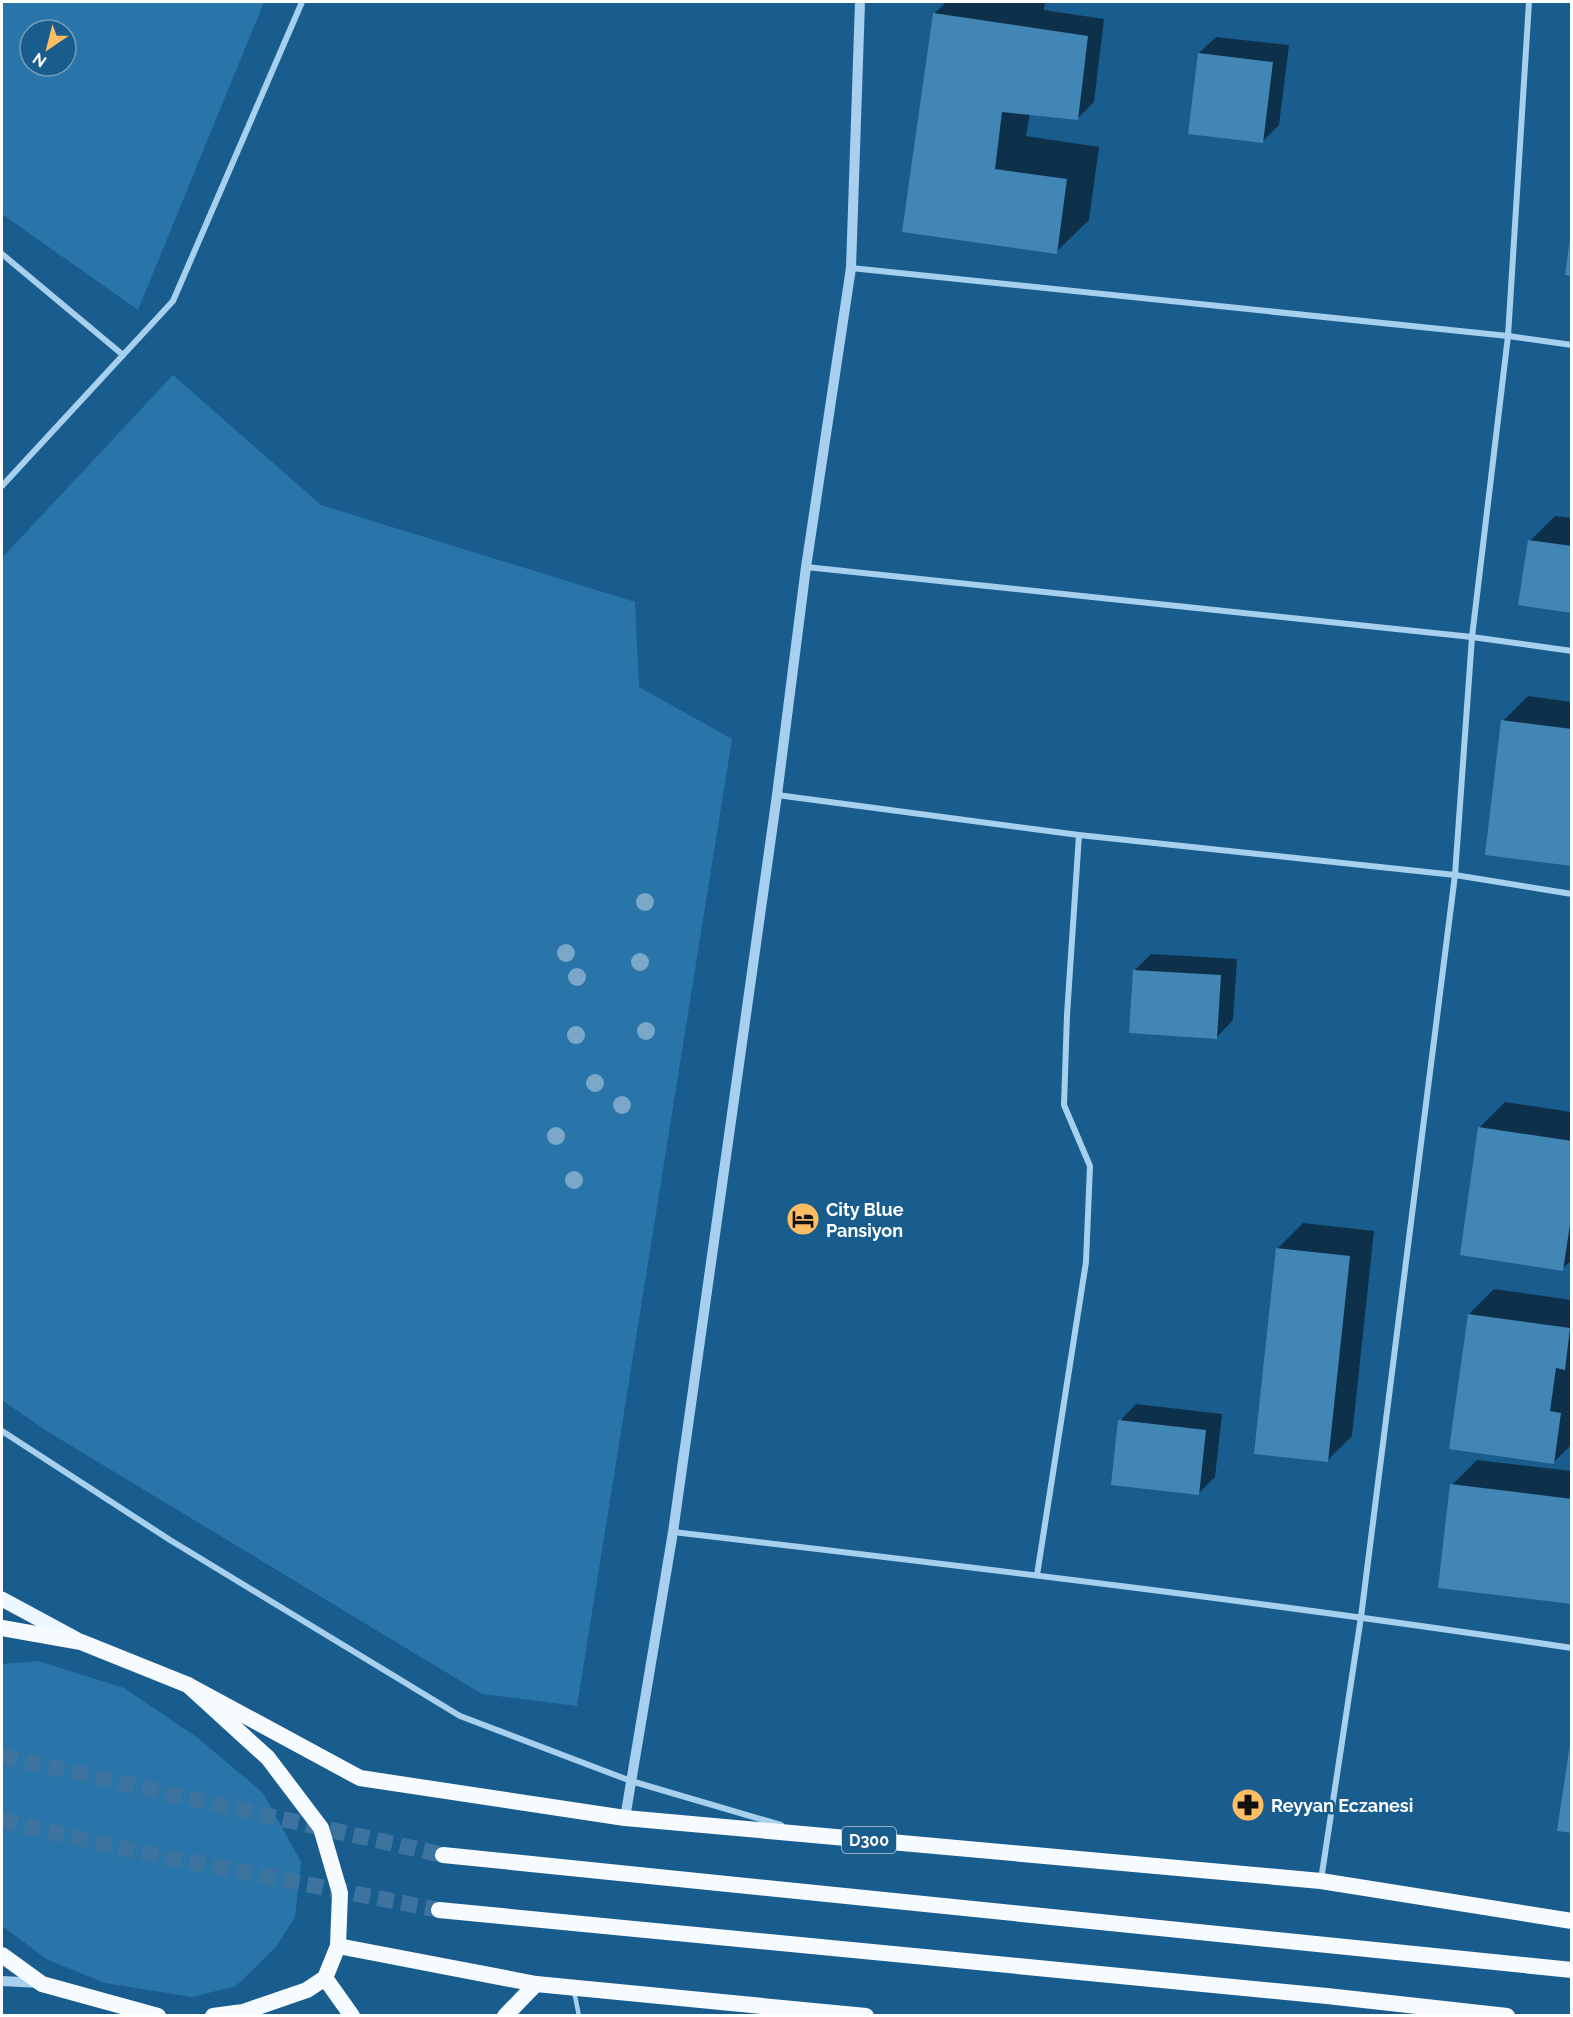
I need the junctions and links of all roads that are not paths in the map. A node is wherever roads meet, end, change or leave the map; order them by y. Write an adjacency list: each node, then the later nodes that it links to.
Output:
1 (302, 2): 8 (street)
2 (860, 2): 5 (street)
3 (1529, 2): 6 (street)
4 (2, 254): 8 (street)
5 (851, 268): 6 (street); 10 (street)
6 (1508, 336): 7 (street); 11 (street)
7 (1572, 345)
8 (123, 355): 9 (street)
9 (2, 486)
10 (806, 567): 11 (street); 13 (street)
11 (1472, 637): 12 (street); 15 (street)
12 (1572, 651)
13 (777, 795): 14 (street); 18 (street)
14 (1079, 835): 15 (street); 19 (street)
15 (1455, 874): 16 (street); 21 (street)
16 (1572, 894)
17 (2, 1431): 26 (street)
18 (673, 1532): 19 (street); 26 (street)
19 (1037, 1575): 21 (street)
20 (2, 1599): 23 (main road)
21 (1361, 1617): 24 (street); 30 (street)
22 (2, 1628): 23 (highway)
23 (81, 1642): 25 (highway)
24 (1572, 1648)
25 (188, 1685): 27 (highway, D300); 33 (highway)
26 (632, 1781): 27 (street); 28 (street)
27 (625, 1818): 28 (highway, D300)
28 (813, 1835): 30 (highway, D300)
29 (443, 1855): 35 (highway)
30 (1321, 1881): 32 (highway, D300)
31 (439, 1910): 48 (highway)
32 (1572, 1921)
33 (338, 1946): 36 (highway); 39 (highway)
34 (2, 1955): 38 (highway)
35 (1572, 1970)
36 (325, 1978): 43 (highway); 44 (highway)
37 (2, 1981): 38 (street)
38 (42, 1984): 42 (highway)
39 (536, 1984): 40 (highway); 45 (highway)
40 (574, 1988): 41 (highway); 46 (lane)
41 (825, 2014): 47 (highway)
42 (158, 2016)
43 (213, 2016)
44 (352, 2016)
45 (505, 2016)
46 (579, 2016)
47 (866, 2016)
48 (1507, 2016)

